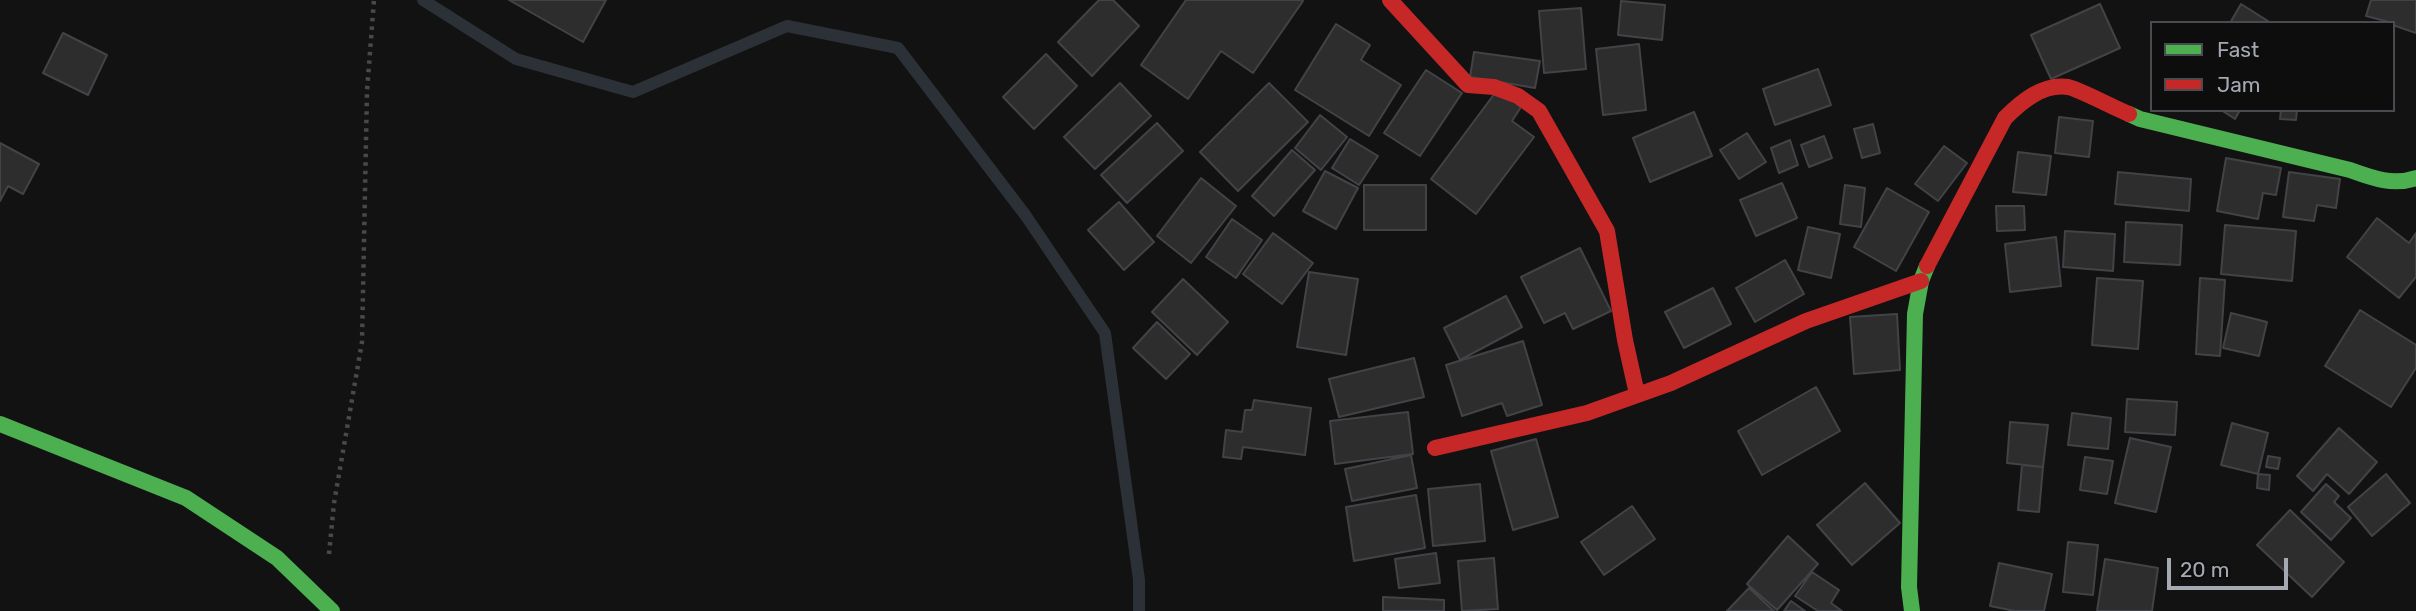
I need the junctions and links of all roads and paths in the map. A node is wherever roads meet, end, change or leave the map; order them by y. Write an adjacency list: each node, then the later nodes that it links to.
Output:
1 (374, 0): 8 (path)
2 (1390, 0): 5 (street)
3 (2416, 178): 4 (street)
4 (1921, 281): 5 (street); 9 (street)
5 (1637, 394): 7 (street)
6 (0, 424): 8 (street)
7 (1435, 448)
8 (328, 607)
9 (1912, 611)

